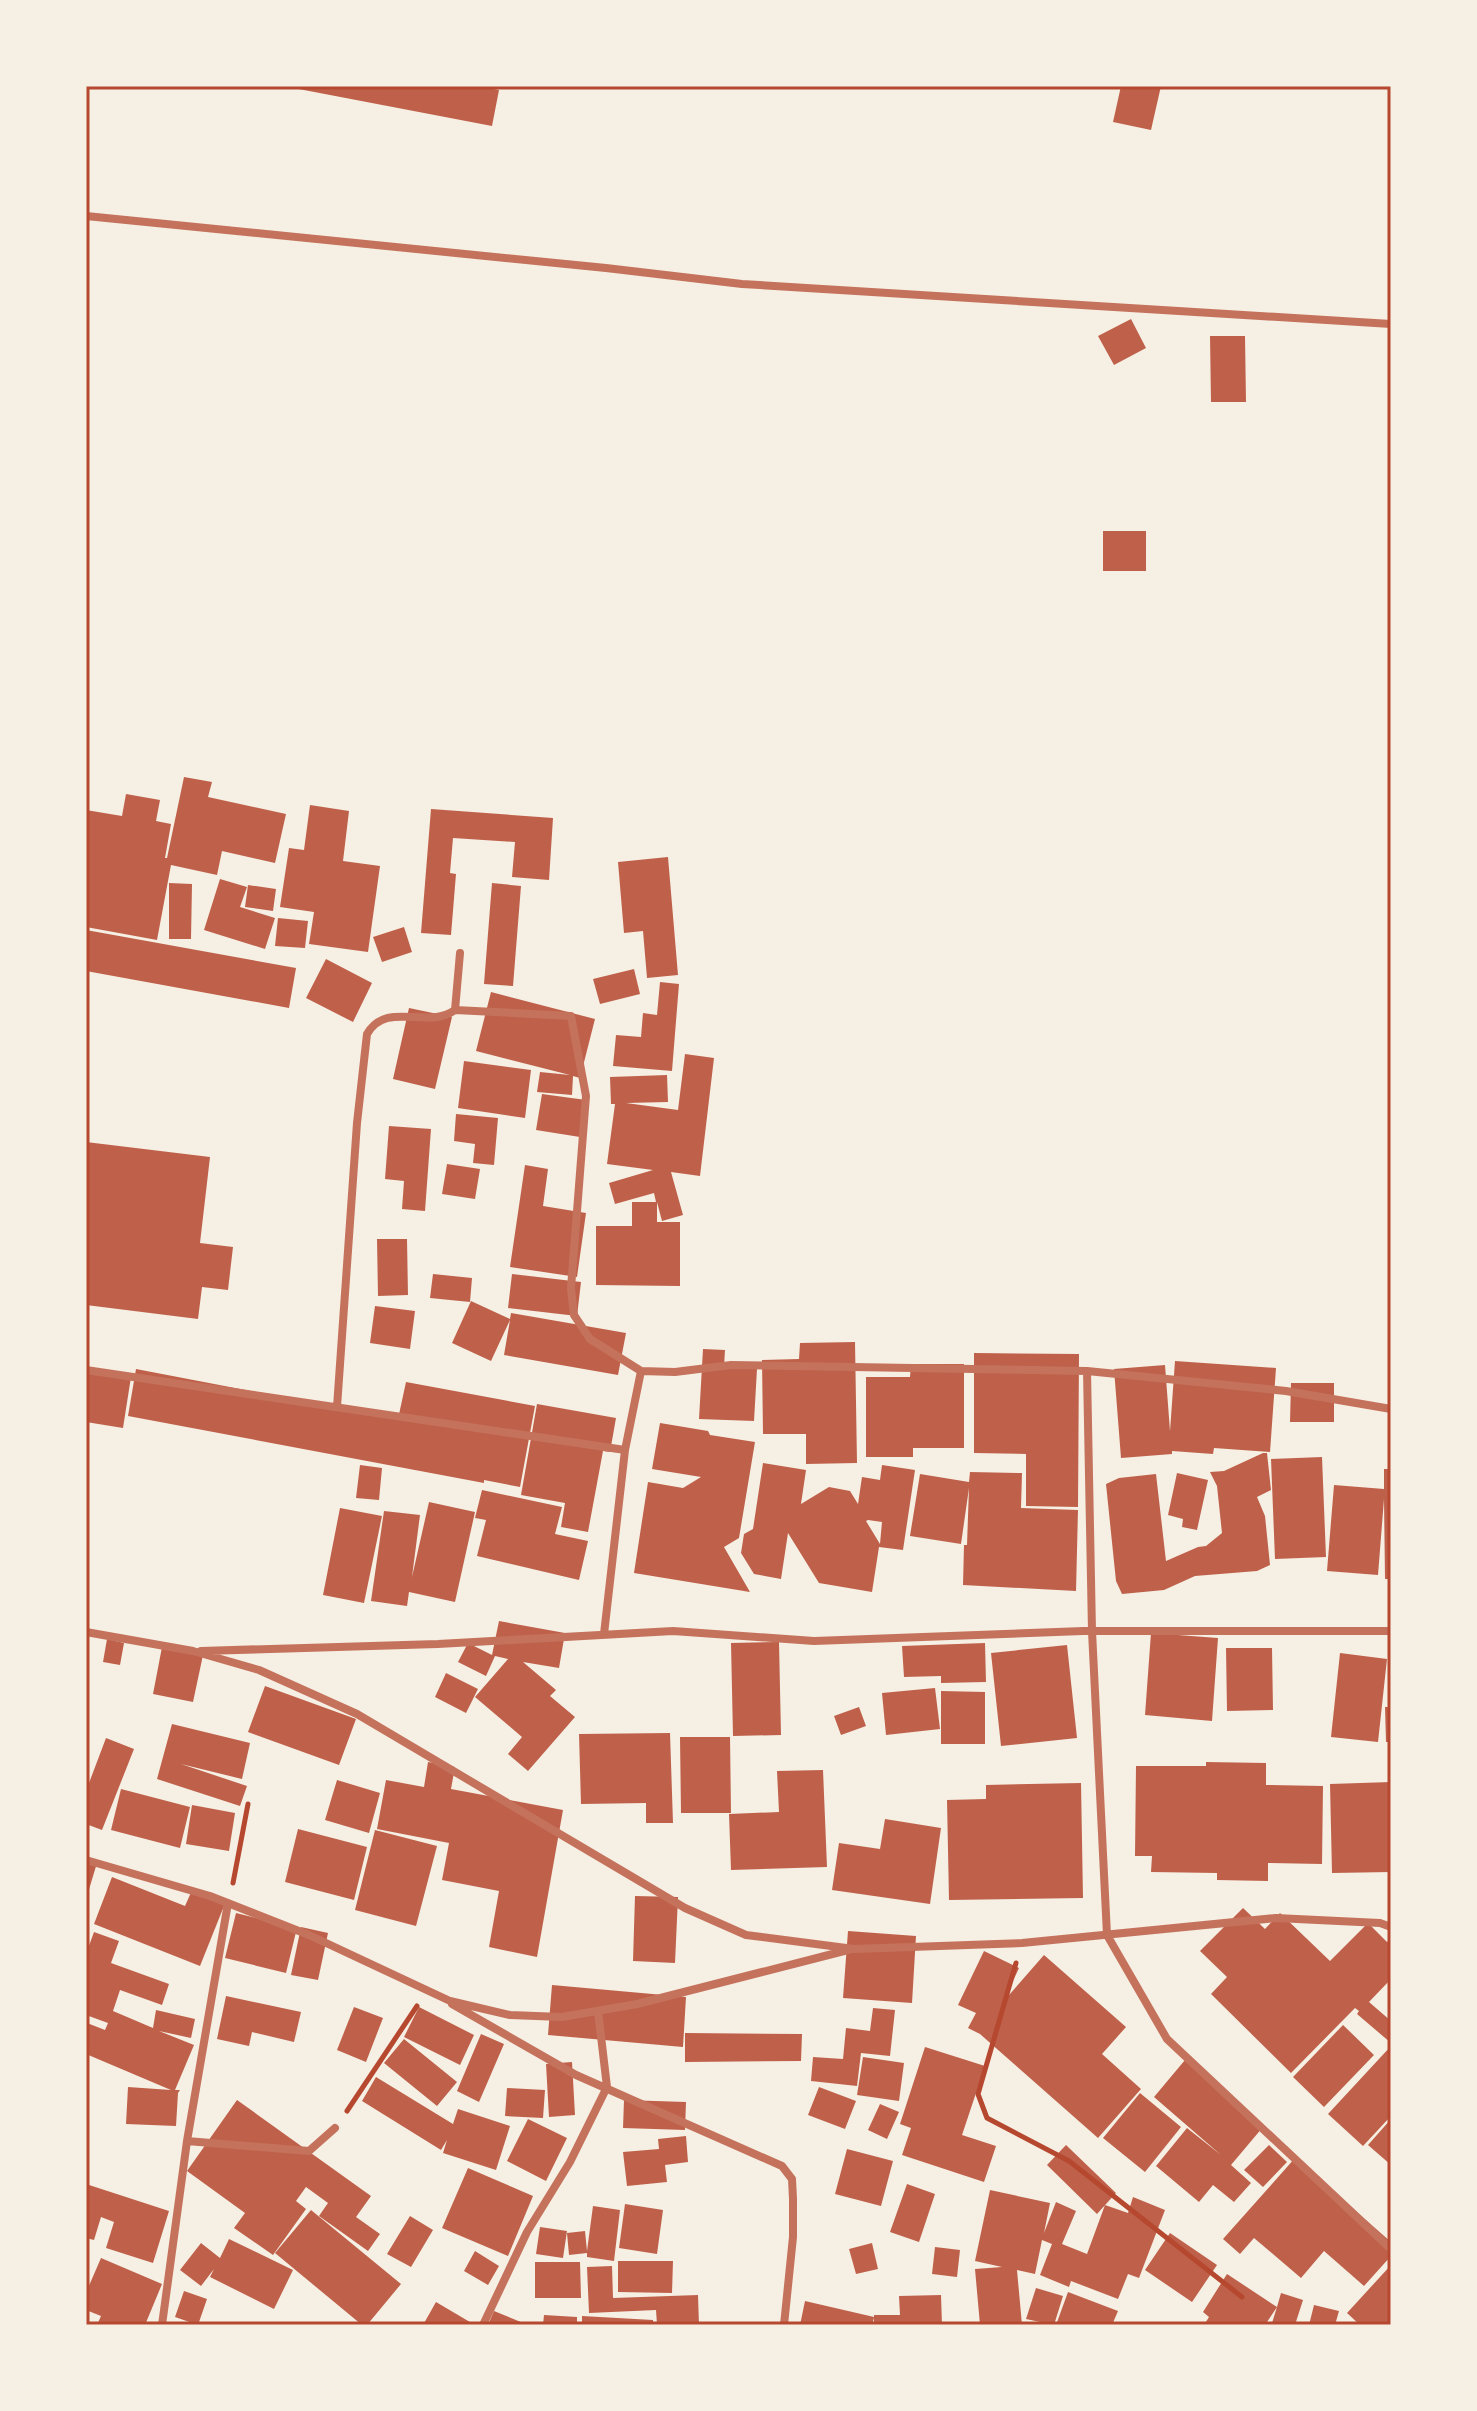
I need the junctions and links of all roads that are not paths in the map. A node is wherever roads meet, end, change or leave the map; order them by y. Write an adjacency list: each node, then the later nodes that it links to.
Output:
1 (86, 216): 2 (street)
2 (1391, 324)
3 (460, 953): 4 (street)
4 (455, 1010): 6 (street); 8 (street)
5 (86, 1370): 8 (street)
6 (641, 1371): 7 (street); 10 (street)
7 (1087, 1371): 9 (street); 11 (street)
8 (337, 1407): 10 (street)
9 (1391, 1409)
10 (625, 1450): 14 (street)
11 (1092, 1631): 12 (street); 14 (street); 19 (street)
12 (1391, 1631)
13 (86, 1632): 15 (street)
14 (604, 1634): 15 (street)
15 (193, 1651): 20 (street)
16 (86, 1860): 17 (street)
17 (228, 1903): 21 (street); 25 (street)
18 (1391, 1927): 19 (street)
19 (1107, 1935): 20 (street); 26 (street)
20 (854, 1949): 22 (street)
21 (428, 1991): 22 (street); 23 (street)
22 (598, 2011): 23 (street)
23 (607, 2087): 28 (street); 29 (street)
24 (335, 2128): 25 (street)
25 (187, 2141): 27 (street)
26 (1391, 2249)
27 (162, 2325)
28 (483, 2325)
29 (784, 2325)

